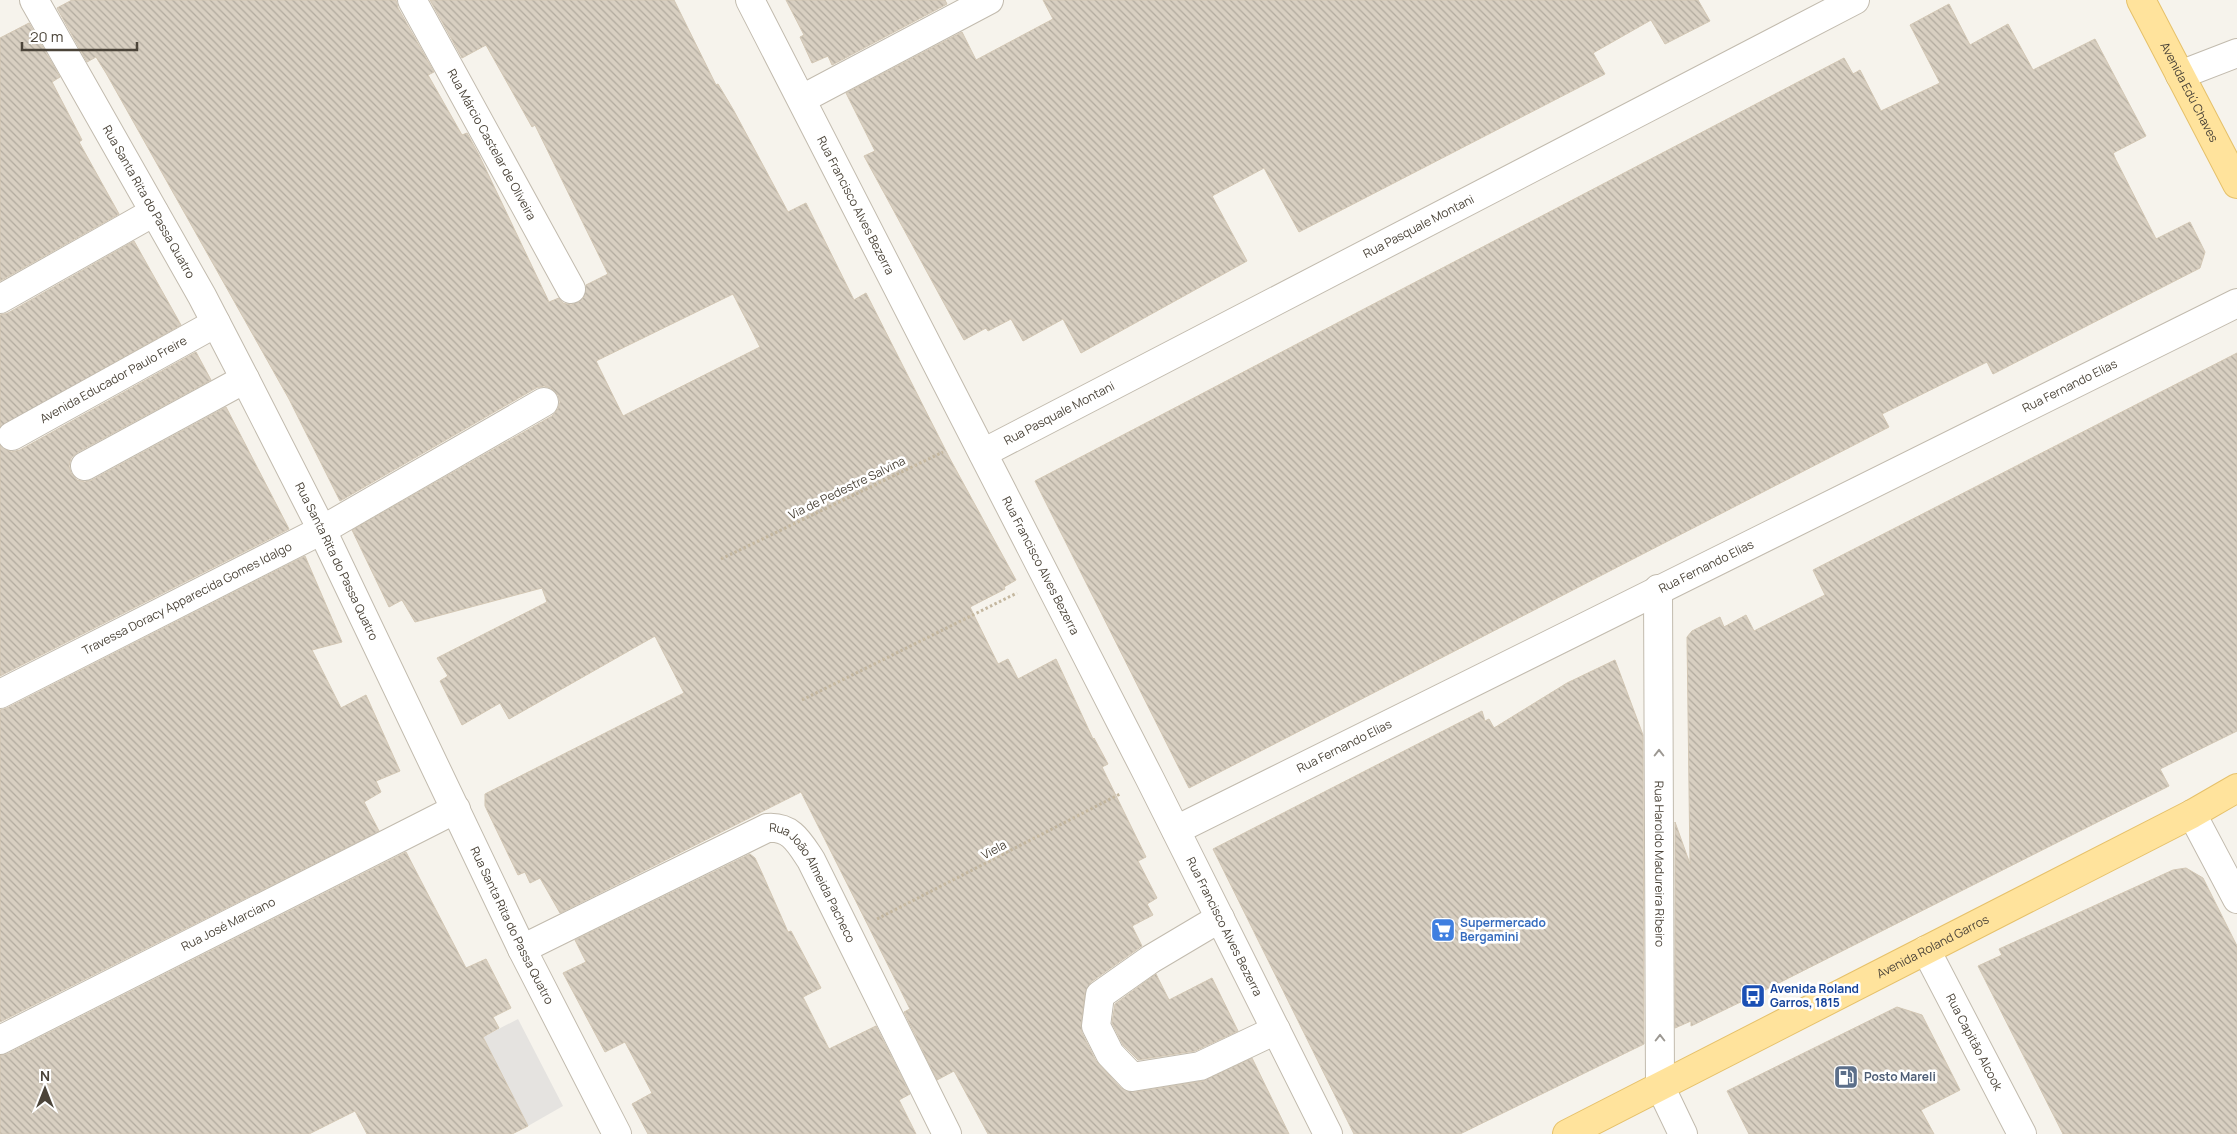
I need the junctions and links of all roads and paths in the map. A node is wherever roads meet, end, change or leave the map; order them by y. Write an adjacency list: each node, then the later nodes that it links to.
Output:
1 (34, 0): 11 (street, Rua Santa Rita do Passa Quatro)
2 (412, 0): 12 (street, Rua Márcio Castelar de Oliveira)
3 (750, 0): 9 (street, Rua Francisco Alves Bezerra)
4 (989, 0): 9 (street)
5 (1855, 0): 19 (street, Rua Pasquale Montani)
6 (2141, 0): 8 (main road, Avenida Edú Chaves)
7 (2237, 53): 8 (street)
8 (2180, 75): 10 (main road, Avenida Edú Chaves)
9 (802, 99): 19 (street, Rua Francisco Alves Bezerra)
10 (2237, 184)
11 (154, 212): 13 (street); 15 (street, Rua Santa Rita do Passa Quatro)
12 (570, 289)
13 (0, 298)
14 (2237, 303): 24 (street, Rua Fernando Elias)
15 (216, 323): 16 (street, Rua Santa Rita do Passa Quatro); 18 (street, Avenida Educador Paulo Freire)
16 (245, 379): 20 (street); 21 (street, Rua Santa Rita do Passa Quatro)
17 (544, 402): 21 (street, Travessa Doracy Apparecida Gomes Idalgo)
18 (12, 436)
19 (983, 453): 22 (path, Via de Pedestre Salvina); 23 (street, Rua Francisco Alves Bezerra)
20 (86, 466)
21 (322, 530): 25 (street, Travessa Doracy Apparecida Gomes Idalgo); 29 (street, Rua Santa Rita do Passa Quatro)
22 (721, 559)
23 (1046, 578): 26 (path); 27 (street, Rua Francisco Alves Bezerra)
24 (1658, 589): 32 (street, Rua Fernando Elias); 40 (street, Rua Haroldo Madureira Ribeiro, one-way to 24)
25 (0, 694)
26 (802, 700)
27 (1150, 779): 32 (street, Rua Francisco Alves Bezerra); 35 (path, Viela)
28 (2237, 788): 31 (main road, Avenida Roland Garros)
29 (456, 809): 36 (street, Rua Santa Rita do Passa Quatro); 39 (street, Rua José Marciano)
30 (2237, 809): 31 (main road, Avenida Roland Garros)
31 (2192, 814): 33 (street); 37 (main road, Avenida Roland Garros)
32 (1176, 830): 34 (street, Rua Francisco Alves Bezerra)
33 (2237, 899)
34 (1220, 918): 38 (street, Rua Francisco Alves Bezerra); 38 (street)
35 (846, 934): 36 (street, Rua João Almeida Pacheco); 42 (street, Rua João Almeida Pacheco)
36 (522, 948): 41 (street, Rua Santa Rita do Passa Quatro)
37 (1926, 950): 40 (main road, Avenida Roland Garros); 46 (street, Rua Capitão Alcook)
38 (1276, 1030): 43 (street, Rua Francisco Alves Bezerra)
39 (0, 1040)
40 (1660, 1086): 44 (main road, Avenida Roland Garros); 45 (street, Rua Haroldo Madureira Ribeiro)
41 (617, 1134)
42 (948, 1134)
43 (1328, 1134)
44 (1567, 1134)
45 (1683, 1134)
46 (2022, 1134)

